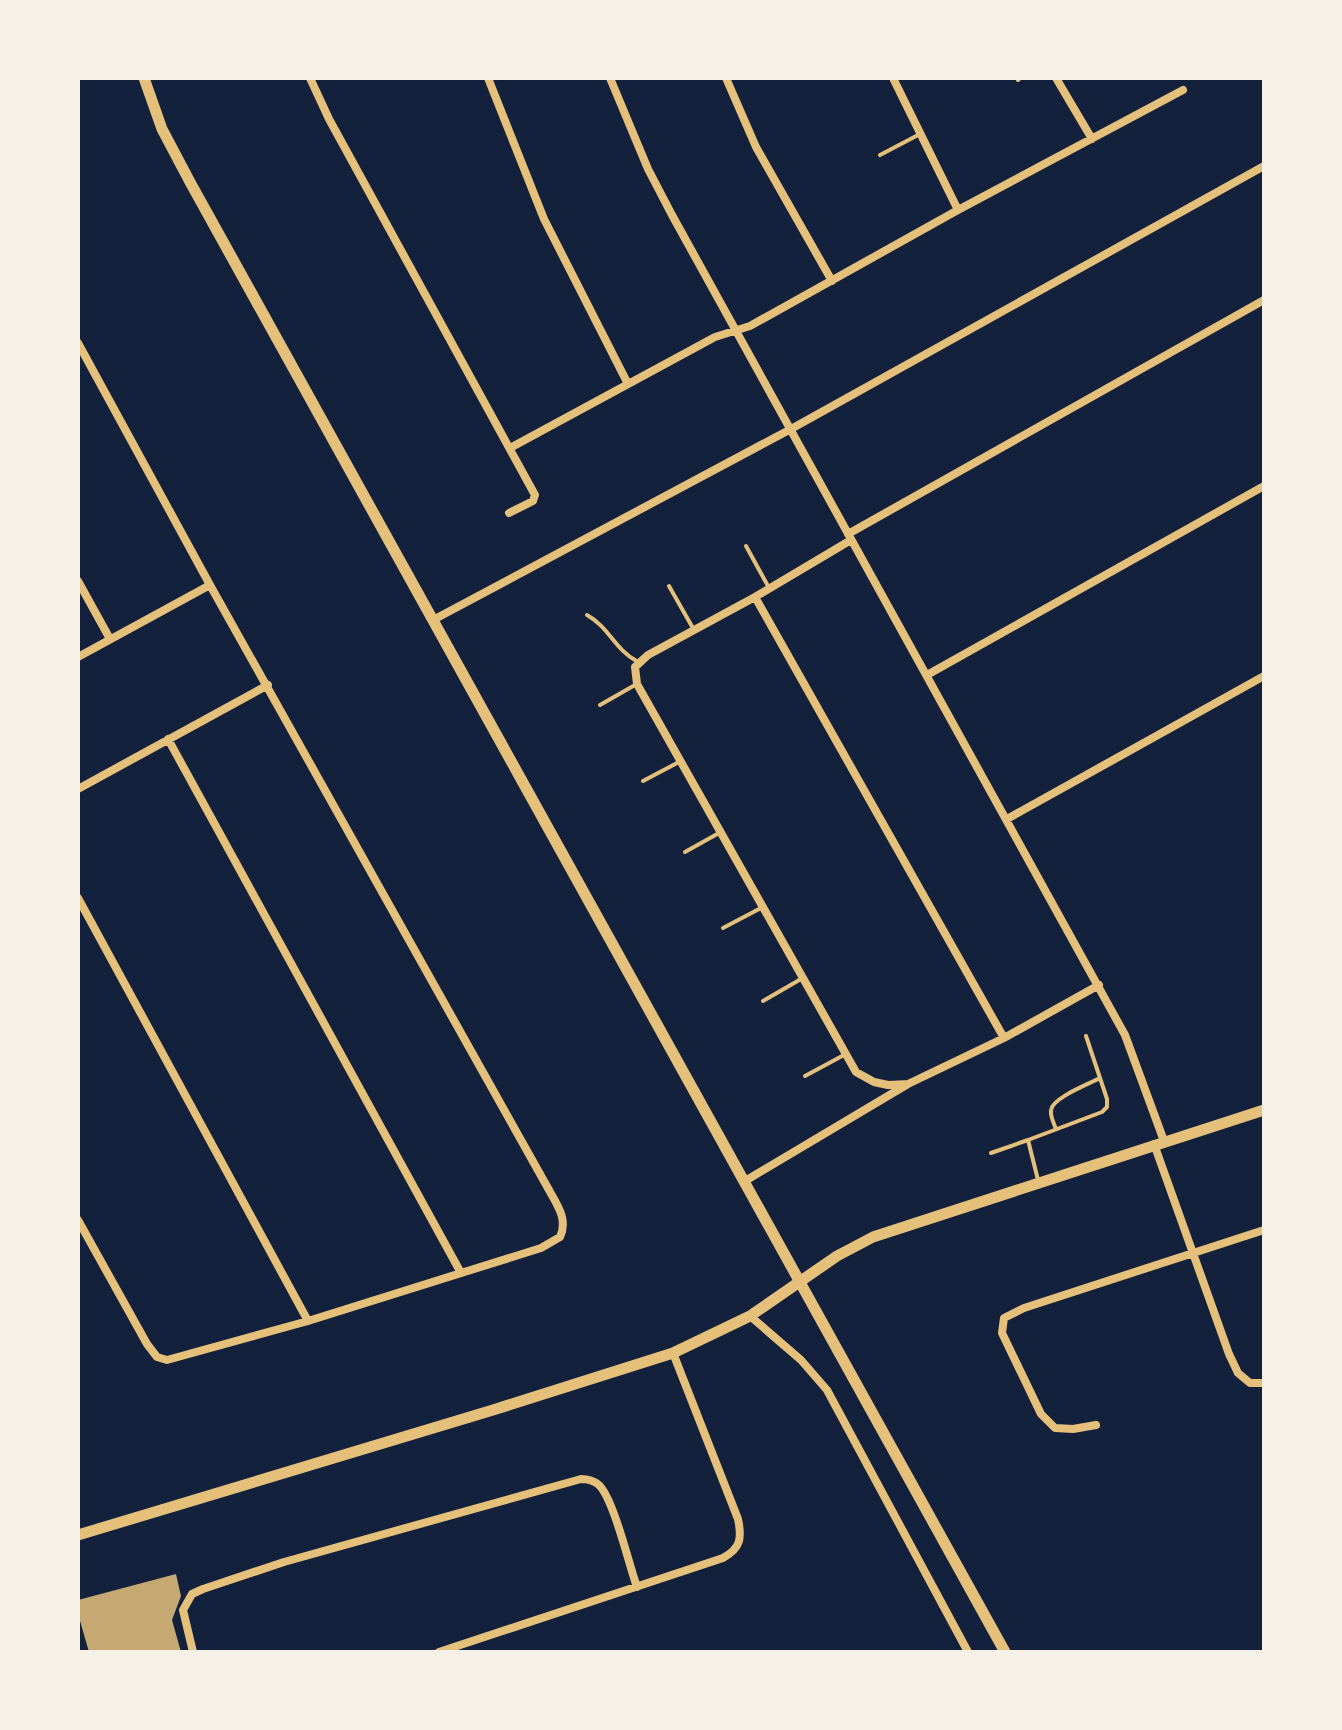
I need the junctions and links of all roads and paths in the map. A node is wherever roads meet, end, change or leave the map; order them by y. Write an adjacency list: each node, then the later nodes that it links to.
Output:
1 (144, 78): 31 (street)
2 (310, 78): 20 (street)
3 (488, 78): 18 (street)
4 (610, 78): 16 (street)
5 (726, 78): 14 (street)
6 (893, 78): 9 (street)
7 (1056, 78): 10 (street)
8 (1183, 90): 10 (street)
9 (921, 134): 11 (lane); 13 (street)
10 (1092, 139): 13 (street)
11 (880, 155)
12 (1264, 166): 19 (street)
13 (958, 210): 14 (street)
14 (832, 281): 16 (street)
15 (1264, 300): 23 (street)
16 (736, 330): 18 (street); 19 (street)
17 (78, 343): 26 (street)
18 (628, 384): 20 (street)
19 (791, 429): 23 (street); 31 (street)
20 (510, 448): 22 (street)
21 (1264, 486): 36 (street)
22 (509, 513)
23 (849, 537): 28 (street); 36 (street)
24 (746, 546): 28 (lane)
25 (78, 581): 33 (street)
26 (210, 585): 33 (street); 39 (street)
27 (669, 586): 32 (lane)
28 (769, 588): 29 (street)
29 (755, 597): 32 (street); 55 (street)
30 (587, 615): 35 (lane)
31 (433, 620): 65 (street)
32 (694, 630): 35 (street)
33 (110, 639): 34 (street)
34 (78, 657)
35 (638, 662): 38 (street)
36 (927, 675): 45 (street)
37 (1264, 676): 45 (street)
38 (637, 684): 40 (lane); 42 (street)
39 (268, 685): 41 (street); 70 (street)
40 (600, 705)
41 (168, 739): 44 (street); 70 (street)
42 (681, 761): 43 (lane); 46 (street)
43 (643, 781)
44 (78, 789)
45 (1007, 819): 52 (street)
46 (721, 832): 47 (lane); 49 (street)
47 (685, 852)
48 (78, 898): 73 (street)
49 (763, 907): 50 (lane); 51 (street)
50 (723, 928)
51 (803, 978): 53 (lane); 56 (street)
52 (1099, 985): 55 (street); 63 (street)
53 (763, 1001)
54 (1086, 1036): 58 (lane)
55 (1004, 1038): 59 (street)
56 (846, 1054): 57 (lane); 59 (street)
57 (805, 1076)
58 (1100, 1078): 61 (lane); 61 (lane)
59 (908, 1084): 65 (street)
60 (1264, 1110): 63 (street)
61 (1056, 1129): 62 (lane)
62 (1028, 1140): 64 (lane); 66 (lane)
63 (1159, 1143): 66 (street); 69 (street)
64 (991, 1153)
65 (745, 1181): 71 (street)
66 (1039, 1182): 71 (street)
67 (78, 1220): 73 (street)
68 (1264, 1230): 69 (street)
69 (1191, 1253): 75 (street); 76 (street)
70 (461, 1273): 73 (street)
71 (800, 1282): 72 (street); 82 (street)
72 (750, 1316): 74 (street); 81 (street)
73 (308, 1321)
74 (673, 1353): 77 (street); 78 (street)
75 (1264, 1383)
76 (1096, 1425)
77 (78, 1535)
78 (637, 1587): 79 (street); 80 (street)
79 (193, 1652)
80 (439, 1652)
81 (968, 1652)
82 (1005, 1652)

